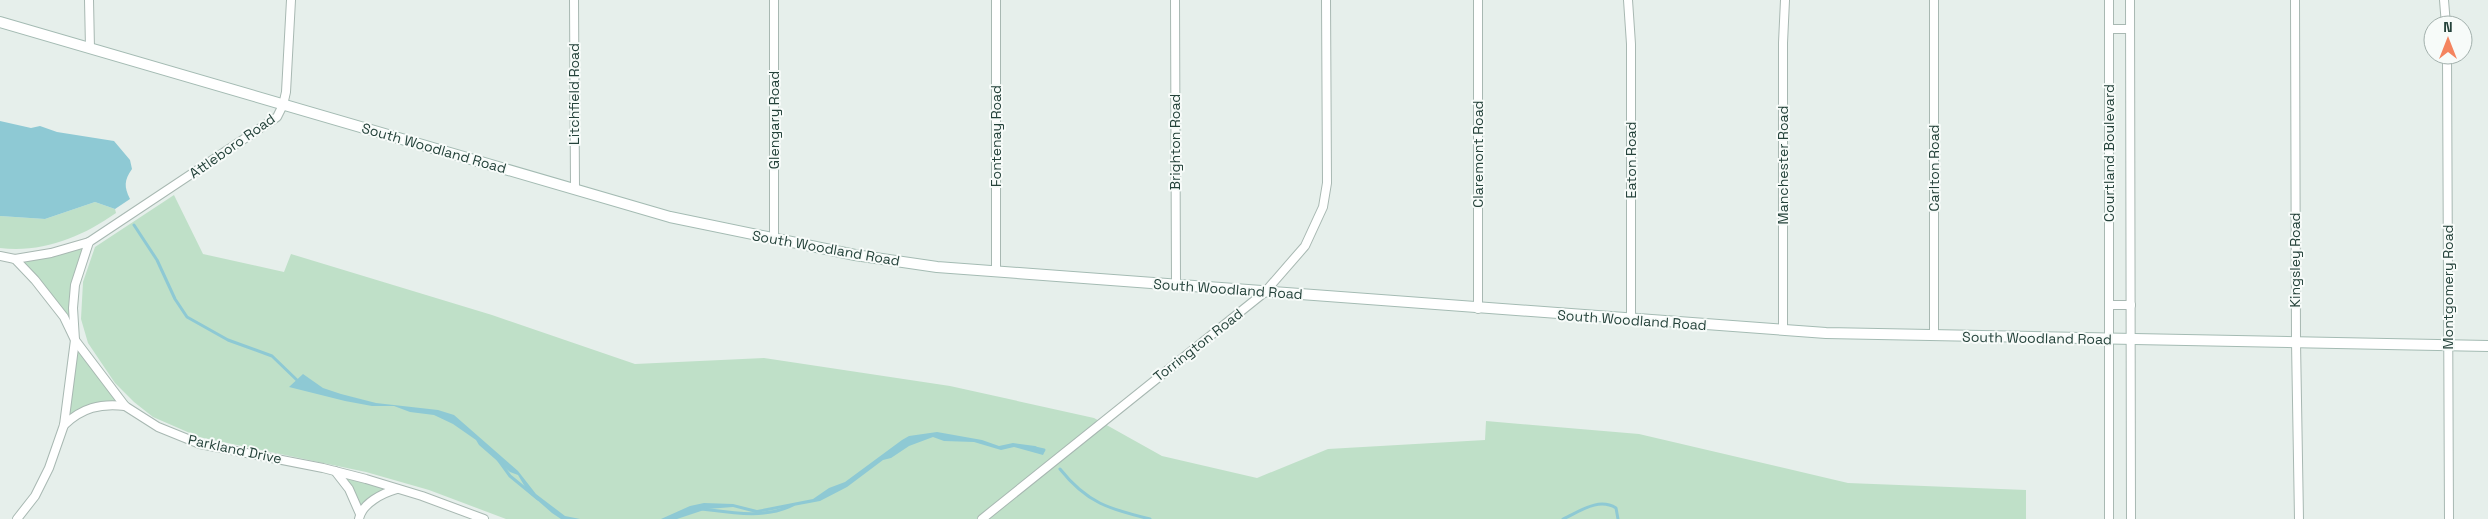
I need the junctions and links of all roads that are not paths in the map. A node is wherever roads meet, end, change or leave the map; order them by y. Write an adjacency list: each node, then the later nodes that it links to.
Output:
1 (89, 0): 20 (street)
2 (291, 0): 22 (street, Attleboro Road)
3 (574, 0): 23 (street, Litchfield Road)
4 (774, 0): 24 (street, Glengary Road)
5 (996, 0): 28 (street, Fontenay Road)
6 (1175, 0): 29 (street, Brighton Road)
7 (1326, 0): 30 (street, Torrington Road)
8 (1478, 0): 33 (street, Claremont Road)
9 (1628, 0): 34 (street, Eaton Road)
10 (1785, 0): 35 (street, Manchester Road)
11 (1934, 0): 36 (street, Carlton Road)
12 (2109, 0): 18 (street, Courtland Boulevard)
13 (2130, 0): 19 (street, Courtland Boulevard)
14 (2295, 0): 40 (street, Kingsley Road)
15 (2444, 0): 16 (street)
16 (2445, 15)
17 (0, 22): 20 (street, South Woodland Road)
18 (2109, 30): 19 (street); 31 (street, Courtland Boulevard)
19 (2130, 30): 32 (street, Courtland Boulevard)
20 (90, 48): 22 (street, South Woodland Road)
21 (2447, 65): 41 (street, Montgomery Road)
22 (283, 105): 23 (street, South Woodland Road); 25 (street, Attleboro Road)
23 (575, 188): 24 (street, South Woodland Road)
24 (774, 240): 28 (street, South Woodland Road)
25 (90, 242): 27 (street, Attleboro Road); 38 (street)
26 (0, 256): 27 (street)
27 (15, 259): 38 (street, Parkland Drive)
28 (996, 272): 29 (street, South Woodland Road)
29 (1176, 285): 30 (street, South Woodland Road)
30 (1265, 292): 33 (street, South Woodland Road); 52 (street, Torrington Road)
31 (2109, 305): 32 (street); 37 (street, Courtland Boulevard)
32 (2131, 305): 39 (street, Courtland Boulevard)
33 (1478, 308): 34 (street, South Woodland Road)
34 (1631, 319): 35 (street, South Woodland Road)
35 (1783, 330): 36 (street, South Woodland Road)
36 (1934, 336): 37 (street, South Woodland Road)
37 (2109, 339): 39 (street, South Woodland Road); 53 (street, Courtland Boulevard)
38 (75, 340): 43 (street, Parkland Drive); 44 (street)
39 (2131, 340): 40 (street, South Woodland Road); 54 (street, Courtland Boulevard)
40 (2296, 342): 41 (street, South Woodland Road); 55 (street, Kingsley Road)
41 (2448, 345): 42 (street, South Woodland Road); 56 (street, Montgomery Road)
42 (2488, 346)
43 (125, 406): 44 (street); 45 (street, Parkland Drive)
44 (64, 425): 47 (street)
45 (335, 471): 46 (street, Parkland Drive); 48 (street)
46 (398, 489): 48 (street); 51 (street, Parkland Drive)
47 (26, 510): 49 (street); 50 (street)
48 (359, 516)
49 (17, 519)
50 (26, 519)
51 (484, 519)
52 (982, 519)
53 (2109, 519)
54 (2131, 519)
55 (2298, 519)
56 (2449, 519)

